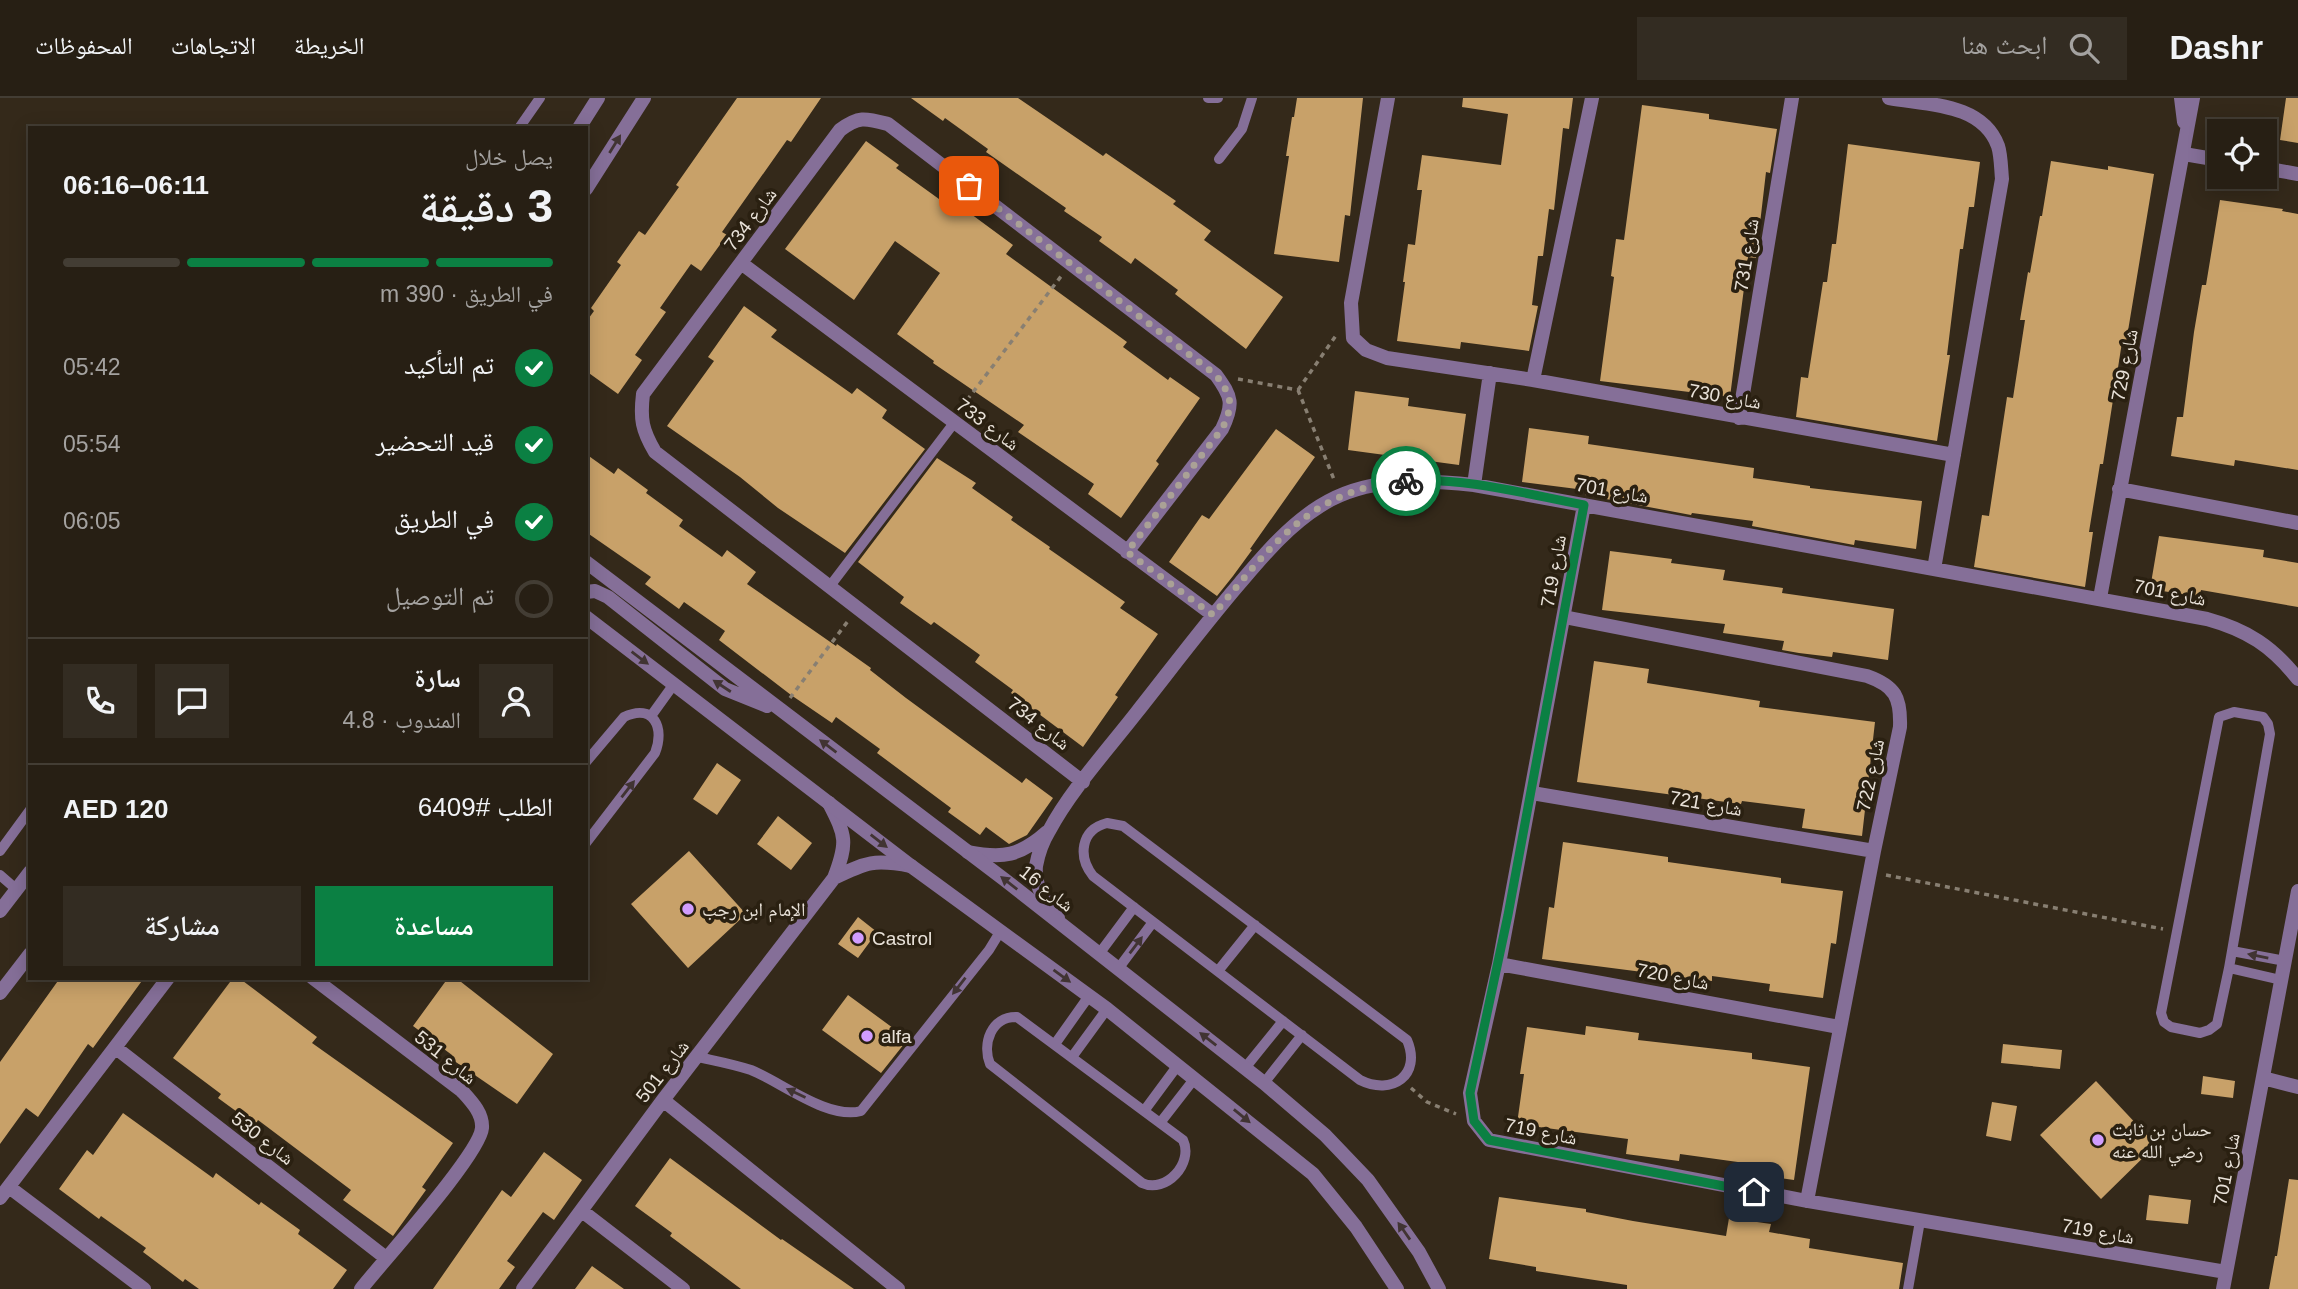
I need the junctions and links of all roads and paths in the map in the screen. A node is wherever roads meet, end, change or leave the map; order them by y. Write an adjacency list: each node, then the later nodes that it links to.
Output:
1 (540, 98): 13 (lane)
2 (598, 98): 14 (street)
3 (644, 98): 20 (street, one-way to 3)
4 (1208, 98): 5 (lane)
5 (1218, 98)
6 (1252, 98): 17 (lane)
7 (1388, 98): 23 (street, شارع 730)
8 (1592, 98): 26 (street)
9 (1792, 98): 28 (street, شارع 731)
10 (1889, 98): 30 (street)
11 (2182, 98): 15 (street, شارع 729)
12 (2193, 98): 15 (street, شارع 729)
13 (520, 126)
14 (580, 126)
15 (2185, 147): 16 (street); 32 (street, شارع 729)
16 (2207, 155)
17 (1219, 159)
18 (2277, 170): 19 (street)
19 (2298, 174)
20 (588, 186)
21 (741, 263): 22 (street, شارع 734); 29 (street, شارع 733); 39 (street, شارع 734)
22 (1071, 264): 25 (street, شارع 734); 29 (path)
23 (1352, 314): 24 (street, شارع 730); 27 (path)
24 (1490, 373): 26 (street, شارع 730); 31 (street)
25 (1216, 375): 27 (path); 36 (street, شارع 734)
26 (1533, 380): 28 (street, شارع 730)
27 (1298, 390): 33 (path)
28 (1739, 418): 30 (street, شارع 730)
29 (953, 422): 36 (street, شارع 733); 39 (lane)
30 (1954, 455): 38 (street)
31 (1474, 485): 33 (street, شارع 701); 34 (street, شارع 701)
32 (2119, 489): 35 (street); 41 (street, شارع 729)
33 (1340, 495): 43 (street, شارع 701)
34 (1584, 505): 38 (street, شارع 701); 44 (street, شارع 719)
35 (2298, 523)
36 (1127, 552): 43 (street, شارع 733)
37 (588, 564): 48 (street, شارع 16)
38 (1934, 569): 41 (street, شارع 701)
39 (830, 586): 42 (street, شارع 734)
40 (588, 593): 48 (street, one-way to 40)
41 (2100, 598): 46 (street, شارع 701)
42 (858, 608): 48 (path); 51 (street, شارع 734)
43 (1213, 615): 51 (street, شارع 701)
44 (1564, 617): 52 (street, شارع 719); 57 (street, شارع 722)
45 (588, 619): 47 (street, one-way to 47)
46 (2298, 679)
47 (674, 684): 49 (lane); 53 (street)
48 (782, 712): 59 (street, شارع 16, one-way to 48)
49 (652, 716): 50 (lane); 56 (lane, one-way to 49)
50 (588, 760)
51 (1083, 782): 55 (street, شارع 701)
52 (1532, 793): 57 (street, شارع 721); 78 (street, شارع 719)
53 (829, 803): 60 (street, one-way to 60); 64 (street, شارع 501)
54 (28, 813): 58 (lane)
55 (1048, 831): 59 (street, شارع 701); 71 (street, شارع 701)
56 (588, 841)
57 (1874, 850): 61 (street, شارع 722)
58 (0, 851)
59 (968, 852): 71 (street, شارع 16, one-way to 59)
60 (911, 866): 64 (street, شارع 501); 72 (street)
61 (1870, 872): 73 (path); 89 (street, شارع 722)
62 (0, 875): 65 (lane)
63 (28, 875): 65 (street)
64 (834, 878): 93 (street, شارع 501)
65 (16, 890): 68 (street)
66 (2298, 891): 77 (street, شارع 701)
67 (1134, 907): 69 (lane); 70 (lane); 75 (lane)
68 (0, 911)
69 (1153, 922): 80 (lane, one-way to 69); 81 (lane)
70 (1255, 925): 81 (lane); 99 (lane)
71 (1066, 928): 75 (street, شارع 16)
72 (1000, 932): 86 (street, one-way to 86); 93 (lane, one-way to 93)
73 (2177, 932): 74 (lane); 79 (lane)
74 (2232, 951): 77 (lane, one-way to 74); 79 (lane)
75 (1099, 954): 80 (street, شارع 16)
76 (28, 957): 85 (street)
77 (2285, 961): 84 (street, شارع 701)
78 (1499, 964): 89 (street, شارع 720); 104 (street, شارع 719)
79 (2229, 968): 84 (lane)
80 (1118, 969): 96 (street, شارع 16, one-way to 80)
81 (1219, 971): 88 (lane)
82 (167, 980): 92 (street)
83 (316, 980): 110 (street, شارع 531)
84 (2281, 980): 98 (street, شارع 701)
85 (0, 993)
86 (1089, 996): 87 (street); 91 (lane)
87 (1107, 1009): 94 (lane); 95 (street)
88 (1283, 1021): 90 (lane); 96 (lane)
89 (1839, 1027): 107 (street, شارع 722)
90 (1302, 1035): 99 (lane); 100 (lane)
91 (1055, 1044): 94 (lane); 105 (lane)
92 (116, 1048): 106 (street); 110 (street, شارع 530)
93 (698, 1057): 102 (street, شارع 501)
94 (1072, 1057): 103 (lane)
95 (1178, 1065): 97 (street); 103 (lane)
96 (1245, 1068): 100 (street, شارع 16)
97 (1195, 1078): 105 (lane); 117 (street, one-way to 117)
98 (2263, 1078): 101 (street); 111 (street, شارع 701)
99 (1401, 1079): 104 (path)
100 (1265, 1083): 118 (street, شارع 16, one-way to 100)
101 (2298, 1087)
102 (663, 1100): 108 (street, شارع 501); 116 (street)
103 (1144, 1111): 105 (lane)
104 (1474, 1121): 107 (street, شارع 719)
105 (1160, 1123)
106 (4, 1192): 112 (street)
107 (1807, 1201): 109 (street, شارع 719)
108 (582, 1211): 114 (street, شارع 501); 115 (street)
109 (1920, 1221): 111 (street, شارع 719); 119 (lane)
110 (386, 1258): 113 (street, شارع 531)
111 (2227, 1272): 120 (street, شارع 701)
112 (144, 1289)
113 (362, 1289)
114 (523, 1289)
115 (683, 1289)
116 (898, 1289)
117 (1397, 1289)
118 (1439, 1289)
119 (1908, 1289)
120 (2223, 1289)

